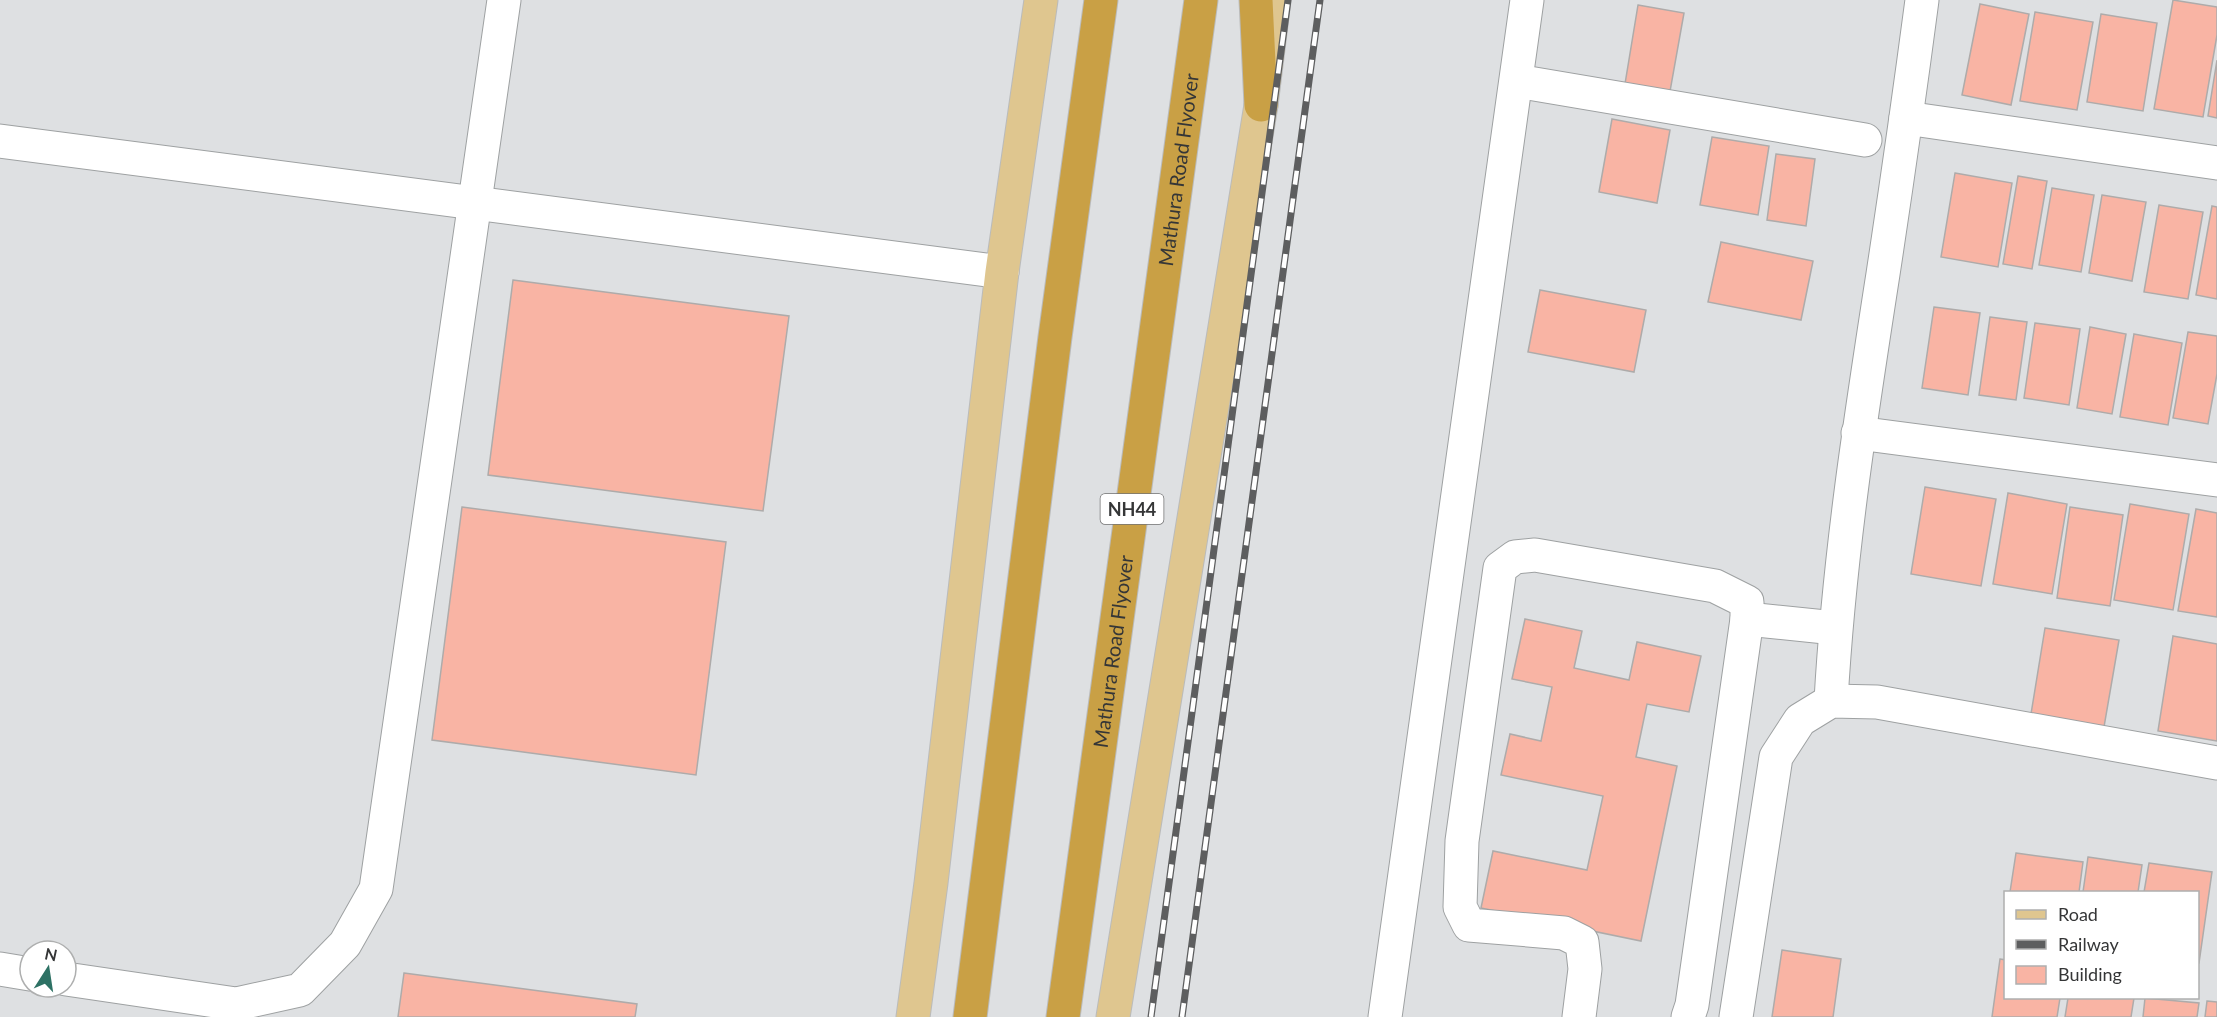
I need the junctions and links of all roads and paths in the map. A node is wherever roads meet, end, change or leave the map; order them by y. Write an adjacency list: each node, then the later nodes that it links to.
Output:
1 (504, 0): 15 (street)
2 (1041, 0): 16 (main road)
3 (1101, 0): 29 (highway)
4 (1201, 0): 30 (highway, Mathura Road Flyover / NH44)
5 (1256, 0): 10 (highway)
6 (1274, 0): 10 (main road)
7 (1527, 0): 9 (street)
8 (1922, 0): 11 (street)
9 (1517, 81): 12 (street); 23 (street)
10 (1261, 105): 31 (main road)
11 (1906, 118): 14 (street); 17 (street)
12 (1865, 140)
13 (0, 141): 15 (street)
14 (2217, 163)
15 (476, 203): 16 (street); 27 (street)
16 (1002, 272): 28 (main road)
17 (1858, 433): 18 (street); 20 (street)
18 (2217, 480)
19 (1747, 619): 20 (street); 24 (street); 34 (street)
20 (1835, 628): 21 (street)
21 (1831, 701): 22 (street); 35 (street)
22 (2217, 763)
23 (1420, 765): 24 (street); 32 (street)
24 (1471, 772): 33 (street)
25 (0, 969): 26 (street)
26 (18, 972)
27 (78, 981)
28 (913, 1017)
29 (970, 1017)
30 (1063, 1017)
31 (1113, 1017)
32 (1384, 1017)
33 (1579, 1017)
34 (1688, 1017)
35 (1736, 1017)

